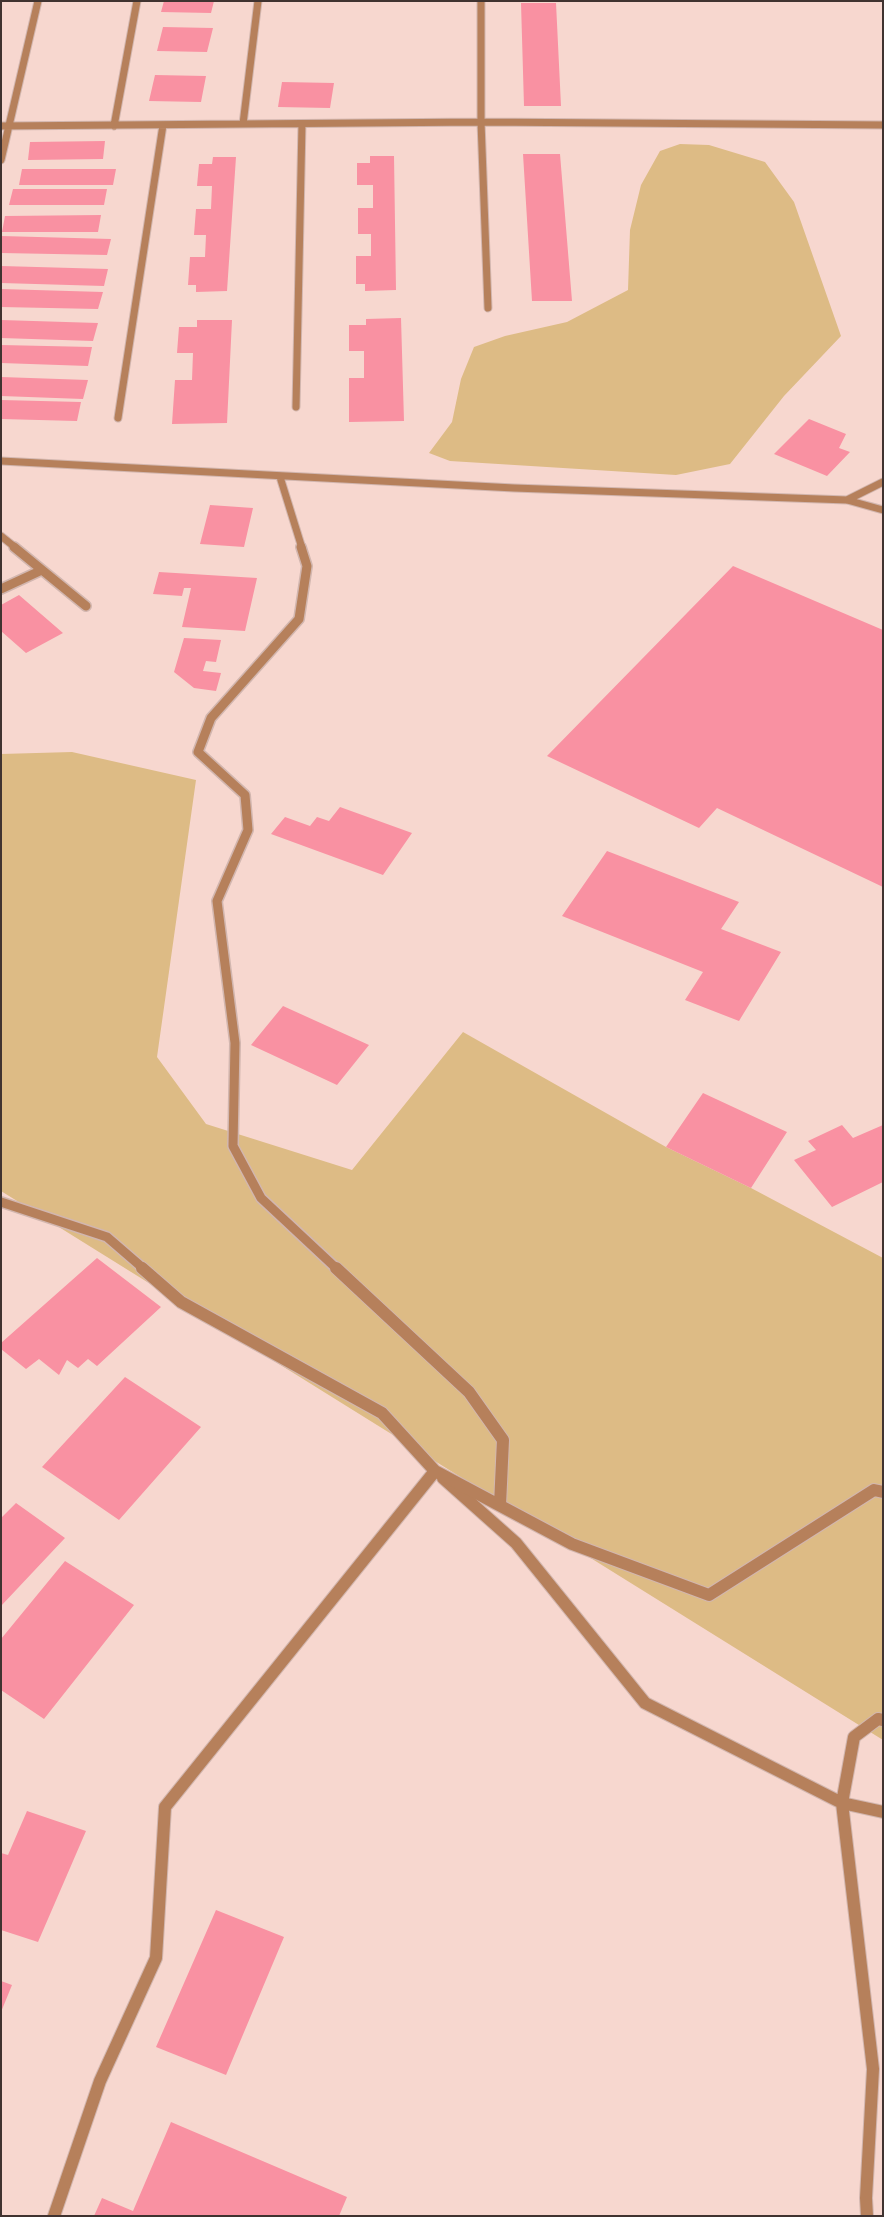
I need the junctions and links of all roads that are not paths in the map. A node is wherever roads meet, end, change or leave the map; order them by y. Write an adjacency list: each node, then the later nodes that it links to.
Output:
1 (38, 1): 11 (street)
2 (137, 1): 12 (street)
3 (258, 1): 6 (street)
4 (481, 1): 5 (street)
5 (481, 122): 7 (street); 9 (street); 14 (street)
6 (243, 124): 7 (street); 8 (street)
7 (302, 124): 15 (street)
8 (162, 125): 12 (street); 16 (street)
9 (883, 125)
10 (1, 126): 11 (street)
11 (9, 126): 12 (street); 13 (street)
12 (114, 126)
13 (1, 160)
14 (488, 308)
15 (296, 407)
16 (118, 418)
17 (1, 462): 18 (street)
18 (280, 477): 20 (street); 29 (street)
19 (883, 482): 20 (street)
20 (847, 500): 21 (street)
21 (883, 510)
22 (1, 536): 23 (street)
23 (42, 570): 24 (street); 25 (street)
24 (1, 589)
25 (86, 606)
26 (1, 1202): 27 (street)
27 (435, 1471): 29 (street); 31 (street); 33 (street)
28 (883, 1492): 29 (street)
29 (500, 1505)
30 (883, 1720): 31 (street)
31 (842, 1803): 32 (street); 34 (street)
32 (883, 1812)
33 (54, 2216)
34 (866, 2216)

